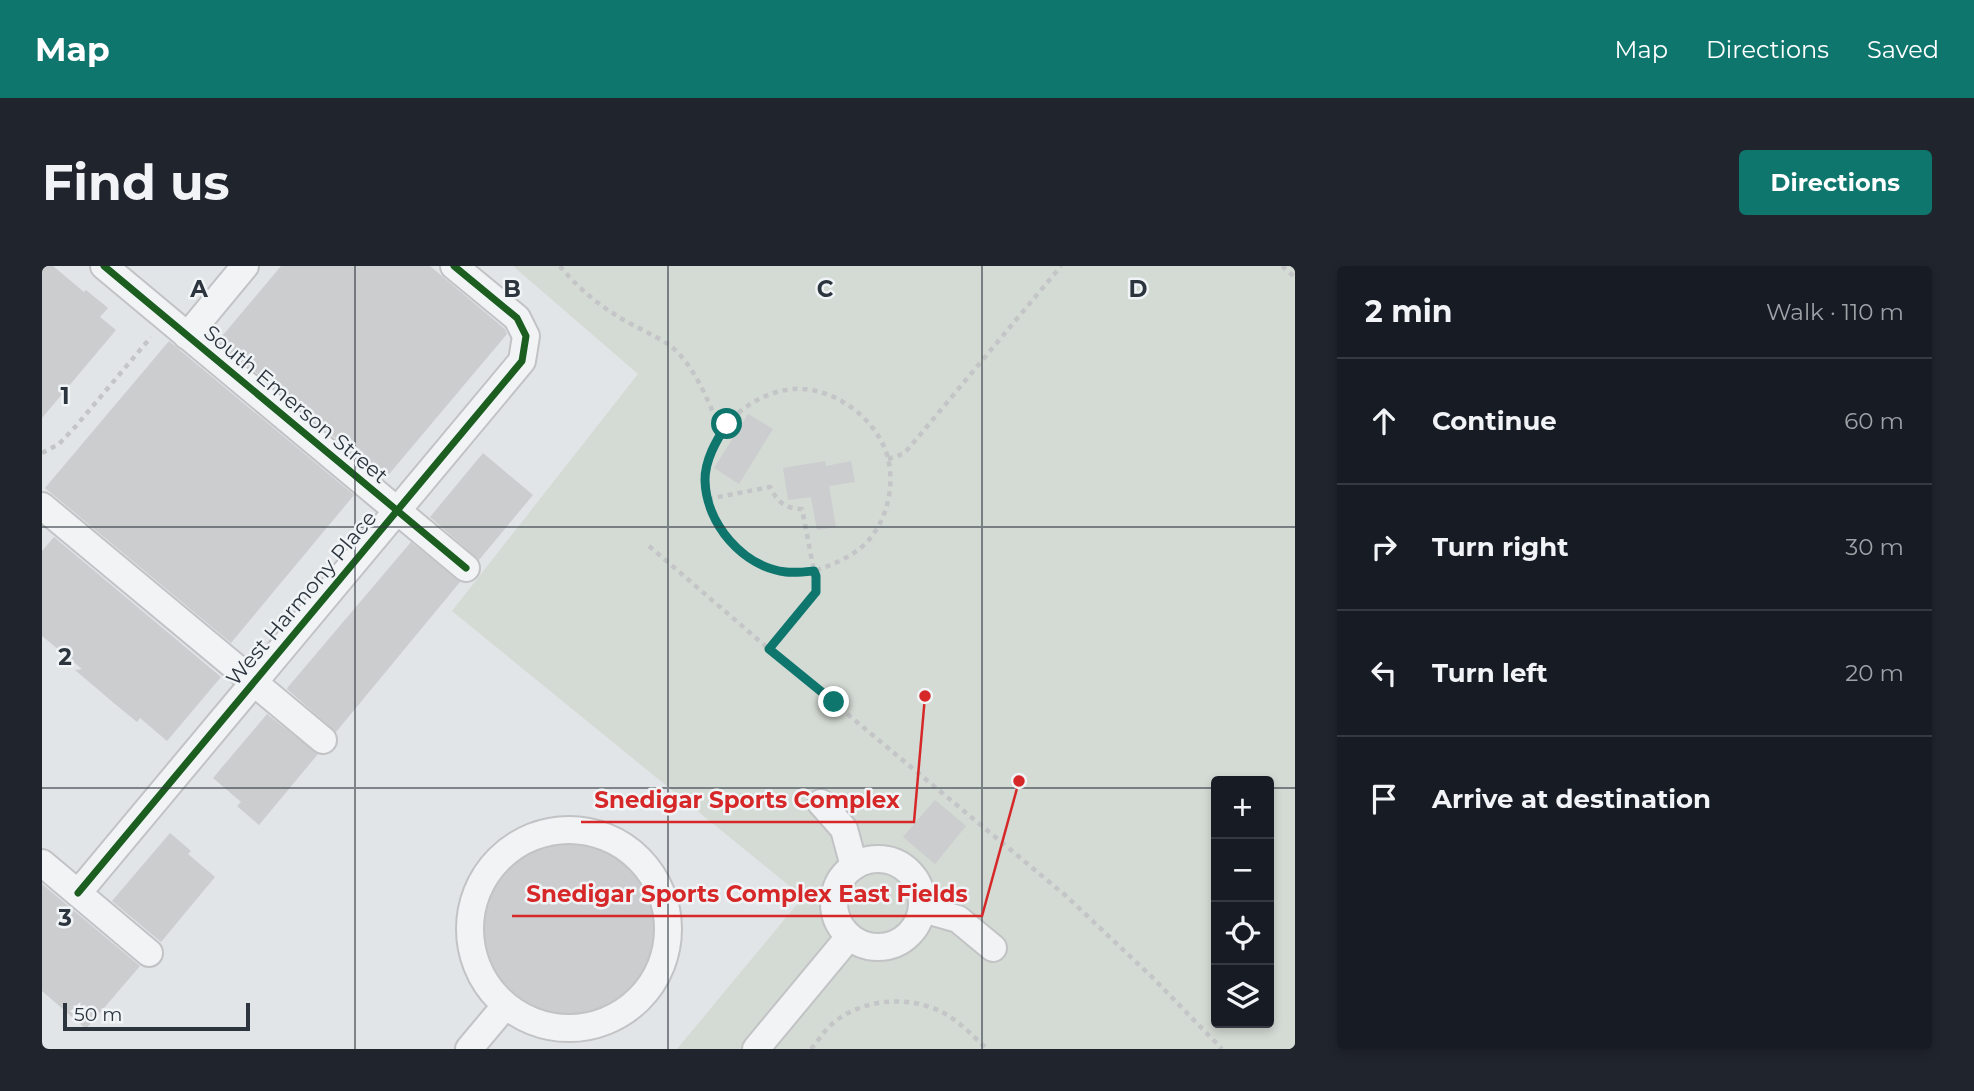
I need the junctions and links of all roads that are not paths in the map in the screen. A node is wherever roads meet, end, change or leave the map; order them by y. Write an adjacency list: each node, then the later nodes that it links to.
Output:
1 (104, 266): 4 (street, South Emerson Street)
2 (245, 266): 4 (street)
3 (454, 266): 6 (street, West Harmony Place)
4 (187, 336): 6 (street, South Emerson Street)
5 (43, 508): 8 (street)
6 (397, 510): 7 (street, South Emerson Street); 8 (street, West Harmony Place)
7 (466, 568)
8 (254, 682): 9 (street); 13 (street, West Harmony Place)
9 (323, 740)
10 (821, 803): 12 (street)
11 (42, 863): 13 (street)
12 (854, 866): 14 (street); 15 (street)
13 (78, 893): 17 (street)
14 (923, 909): 15 (street); 16 (street)
15 (849, 937): 20 (street)
16 (993, 948)
17 (149, 953)
18 (505, 1006): 18 (street); 19 (street)
19 (469, 1049)
20 (756, 1049)

